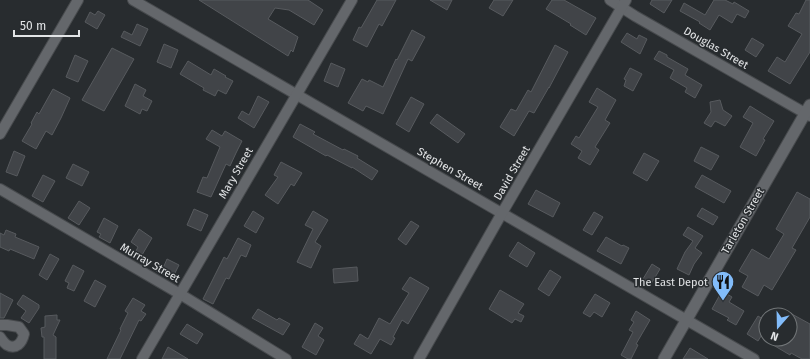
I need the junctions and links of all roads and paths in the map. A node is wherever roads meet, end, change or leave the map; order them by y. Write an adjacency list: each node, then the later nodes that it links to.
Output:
1 (78, 0): 8 (street)
2 (133, 0): 6 (street, Stephen Street)
3 (352, 0): 6 (street, Mary Street)
4 (610, 0): 5 (street, Douglas Street)
5 (624, 4): 7 (street, Douglas Street); 10 (street, David Street)
6 (296, 94): 10 (street, Stephen Street); 11 (street, Mary Street)
7 (808, 111): 12 (main road, Tarleton Street)
8 (0, 134)
9 (0, 189): 11 (street, Murray Street)
10 (502, 213): 12 (street, Stephen Street); 17 (street, David Street)
11 (180, 294): 15 (street, Mary Street); 16 (street, Murray Street)
12 (687, 320): 18 (main road, Tarleton Street); 19 (street, Stephen Street)
13 (0, 325): 14 (street)
14 (0, 337)
15 (142, 359)
16 (286, 359)
17 (419, 359)
18 (664, 359)
19 (754, 359)

